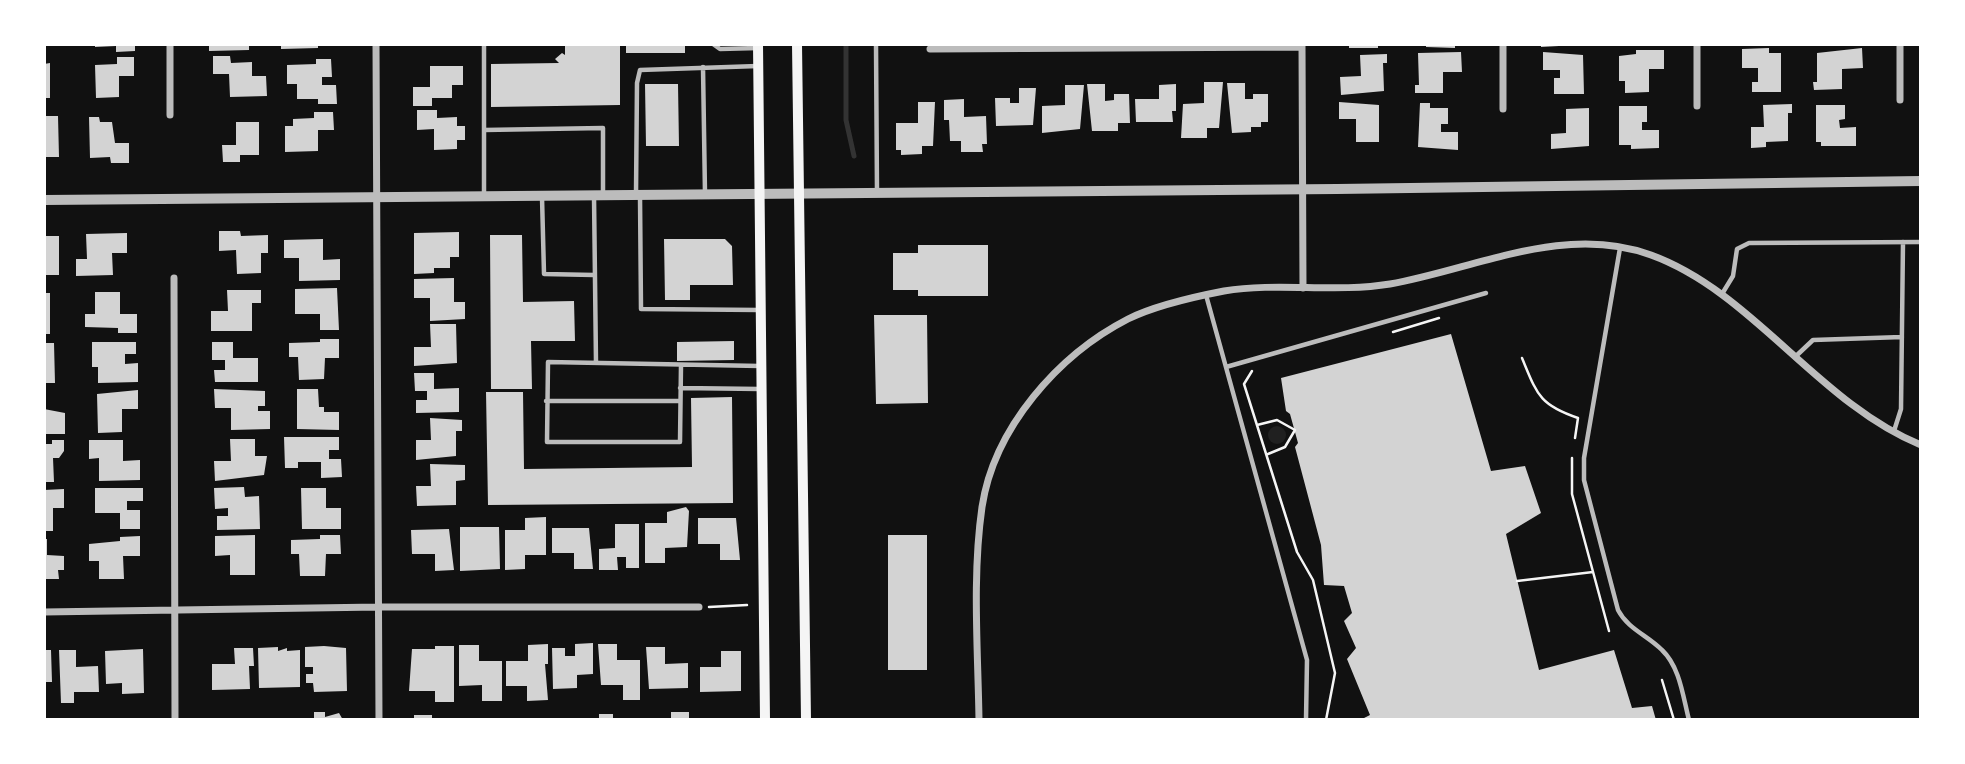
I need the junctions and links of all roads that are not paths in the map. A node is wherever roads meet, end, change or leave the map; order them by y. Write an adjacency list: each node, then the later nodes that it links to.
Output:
1 (170, 44): 18 (street)
2 (376, 44): 30 (street)
3 (484, 44): 19 (lane)
4 (713, 44): 11 (lane)
5 (797, 44): 25 (main road)
6 (876, 44): 22 (lane)
7 (1503, 44): 17 (street)
8 (1697, 44): 16 (street)
9 (1900, 44): 15 (street)
10 (1302, 45): 12 (street); 21 (street)
11 (758, 46): 14 (main road)
12 (930, 49)
13 (703, 66): 14 (lane); 23 (lane); 27 (lane)
14 (759, 66): 24 (main road)
15 (1900, 100)
16 (1698, 106)
17 (1503, 109)
18 (170, 115)
19 (484, 130): 26 (lane); 28 (lane)
20 (1921, 181): 21 (street)
21 (1303, 190): 22 (street); 37 (street)
22 (877, 193): 25 (street)
23 (705, 194): 24 (street); 27 (street)
24 (760, 194): 25 (street); 41 (main road)
25 (799, 194): 61 (main road)
26 (598, 195): 27 (street); 29 (street); 35 (lane)
27 (638, 195): 41 (lane)
28 (484, 196): 29 (street); 30 (street)
29 (542, 196): 35 (lane)
30 (377, 197): 31 (street); 54 (street)
31 (44, 200)
32 (1903, 242): 33 (lane); 39 (lane); 42 (lane)
33 (1921, 242)
34 (1620, 248): 37 (street); 39 (street); 64 (lane)
35 (594, 275): 44 (lane)
36 (174, 278): 56 (street)
37 (1303, 288): 40 (street)
38 (1486, 293): 47 (lane)
39 (1721, 294): 43 (street)
40 (1206, 295): 47 (lane); 62 (street)
41 (760, 310): 46 (main road)
42 (1902, 337): 43 (lane); 52 (lane)
43 (1794, 358): 52 (street)
44 (596, 363): 45 (lane); 50 (lane)
45 (681, 365): 46 (lane); 48 (lane)
46 (761, 366): 49 (main road)
47 (1226, 367): 63 (lane)
48 (680, 388): 49 (lane); 51 (lane)
49 (761, 388): 60 (main road)
50 (545, 401): 51 (lane); 51 (lane)
51 (680, 401)
52 (1894, 431): 53 (street)
53 (1921, 445)
54 (379, 607): 55 (street); 56 (street); 59 (street)
55 (699, 607)
56 (174, 610): 57 (street); 58 (street)
57 (44, 612)
58 (175, 720)
59 (379, 720)
60 (765, 720)
61 (806, 720)
62 (979, 720)
63 (1306, 720)
64 (1689, 720)

